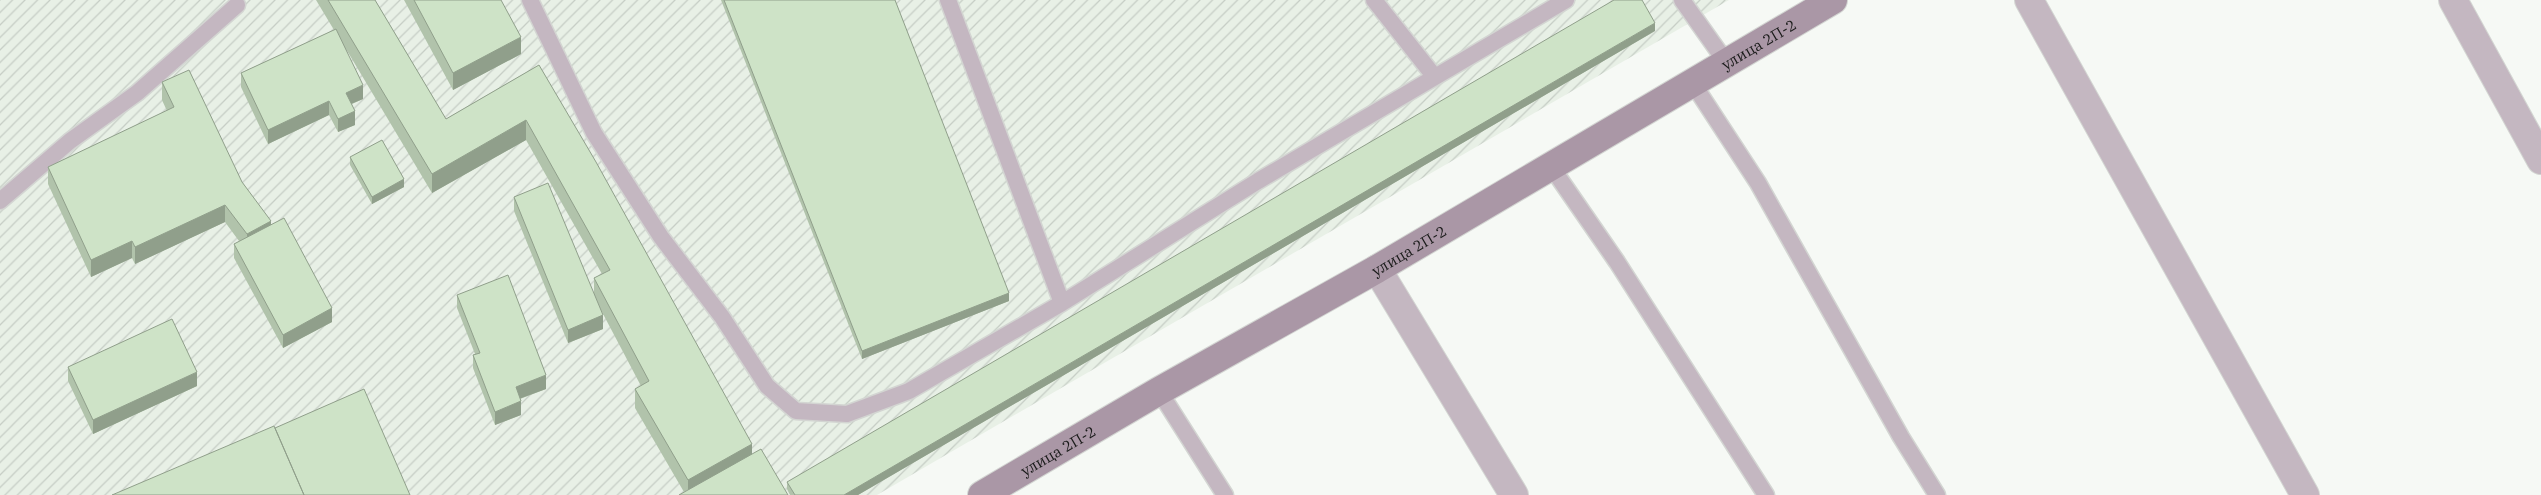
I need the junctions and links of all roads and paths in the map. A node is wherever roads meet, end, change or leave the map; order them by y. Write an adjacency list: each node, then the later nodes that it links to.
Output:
1 (530, 0): 17 (lane)
2 (948, 0): 17 (lane)
3 (1374, 0): 11 (lane)
4 (1566, 0): 11 (lane)
5 (1682, 0): 10 (lane)
6 (1833, 0): 10 (main road, улица 2П-2)
7 (2029, 0): 24 (street)
8 (2453, 0): 13 (street)
9 (237, 6): 15 (lane)
10 (1726, 62): 12 (main road, улица 2П-2)
11 (1434, 76): 17 (lane)
12 (1692, 82): 14 (main road, улица 2П-2); 23 (lane)
13 (2541, 160)
14 (1550, 165): 16 (main road, улица 2П-2); 22 (lane)
15 (0, 201)
16 (1377, 269): 18 (main road, улица 2П-2); 21 (street)
17 (1062, 303)
18 (1160, 391): 19 (main road, улица 2П-2); 20 (lane)
19 (982, 495)
20 (1225, 495)
21 (1514, 495)
22 (1766, 495)
23 (1937, 495)
24 (2305, 495)

